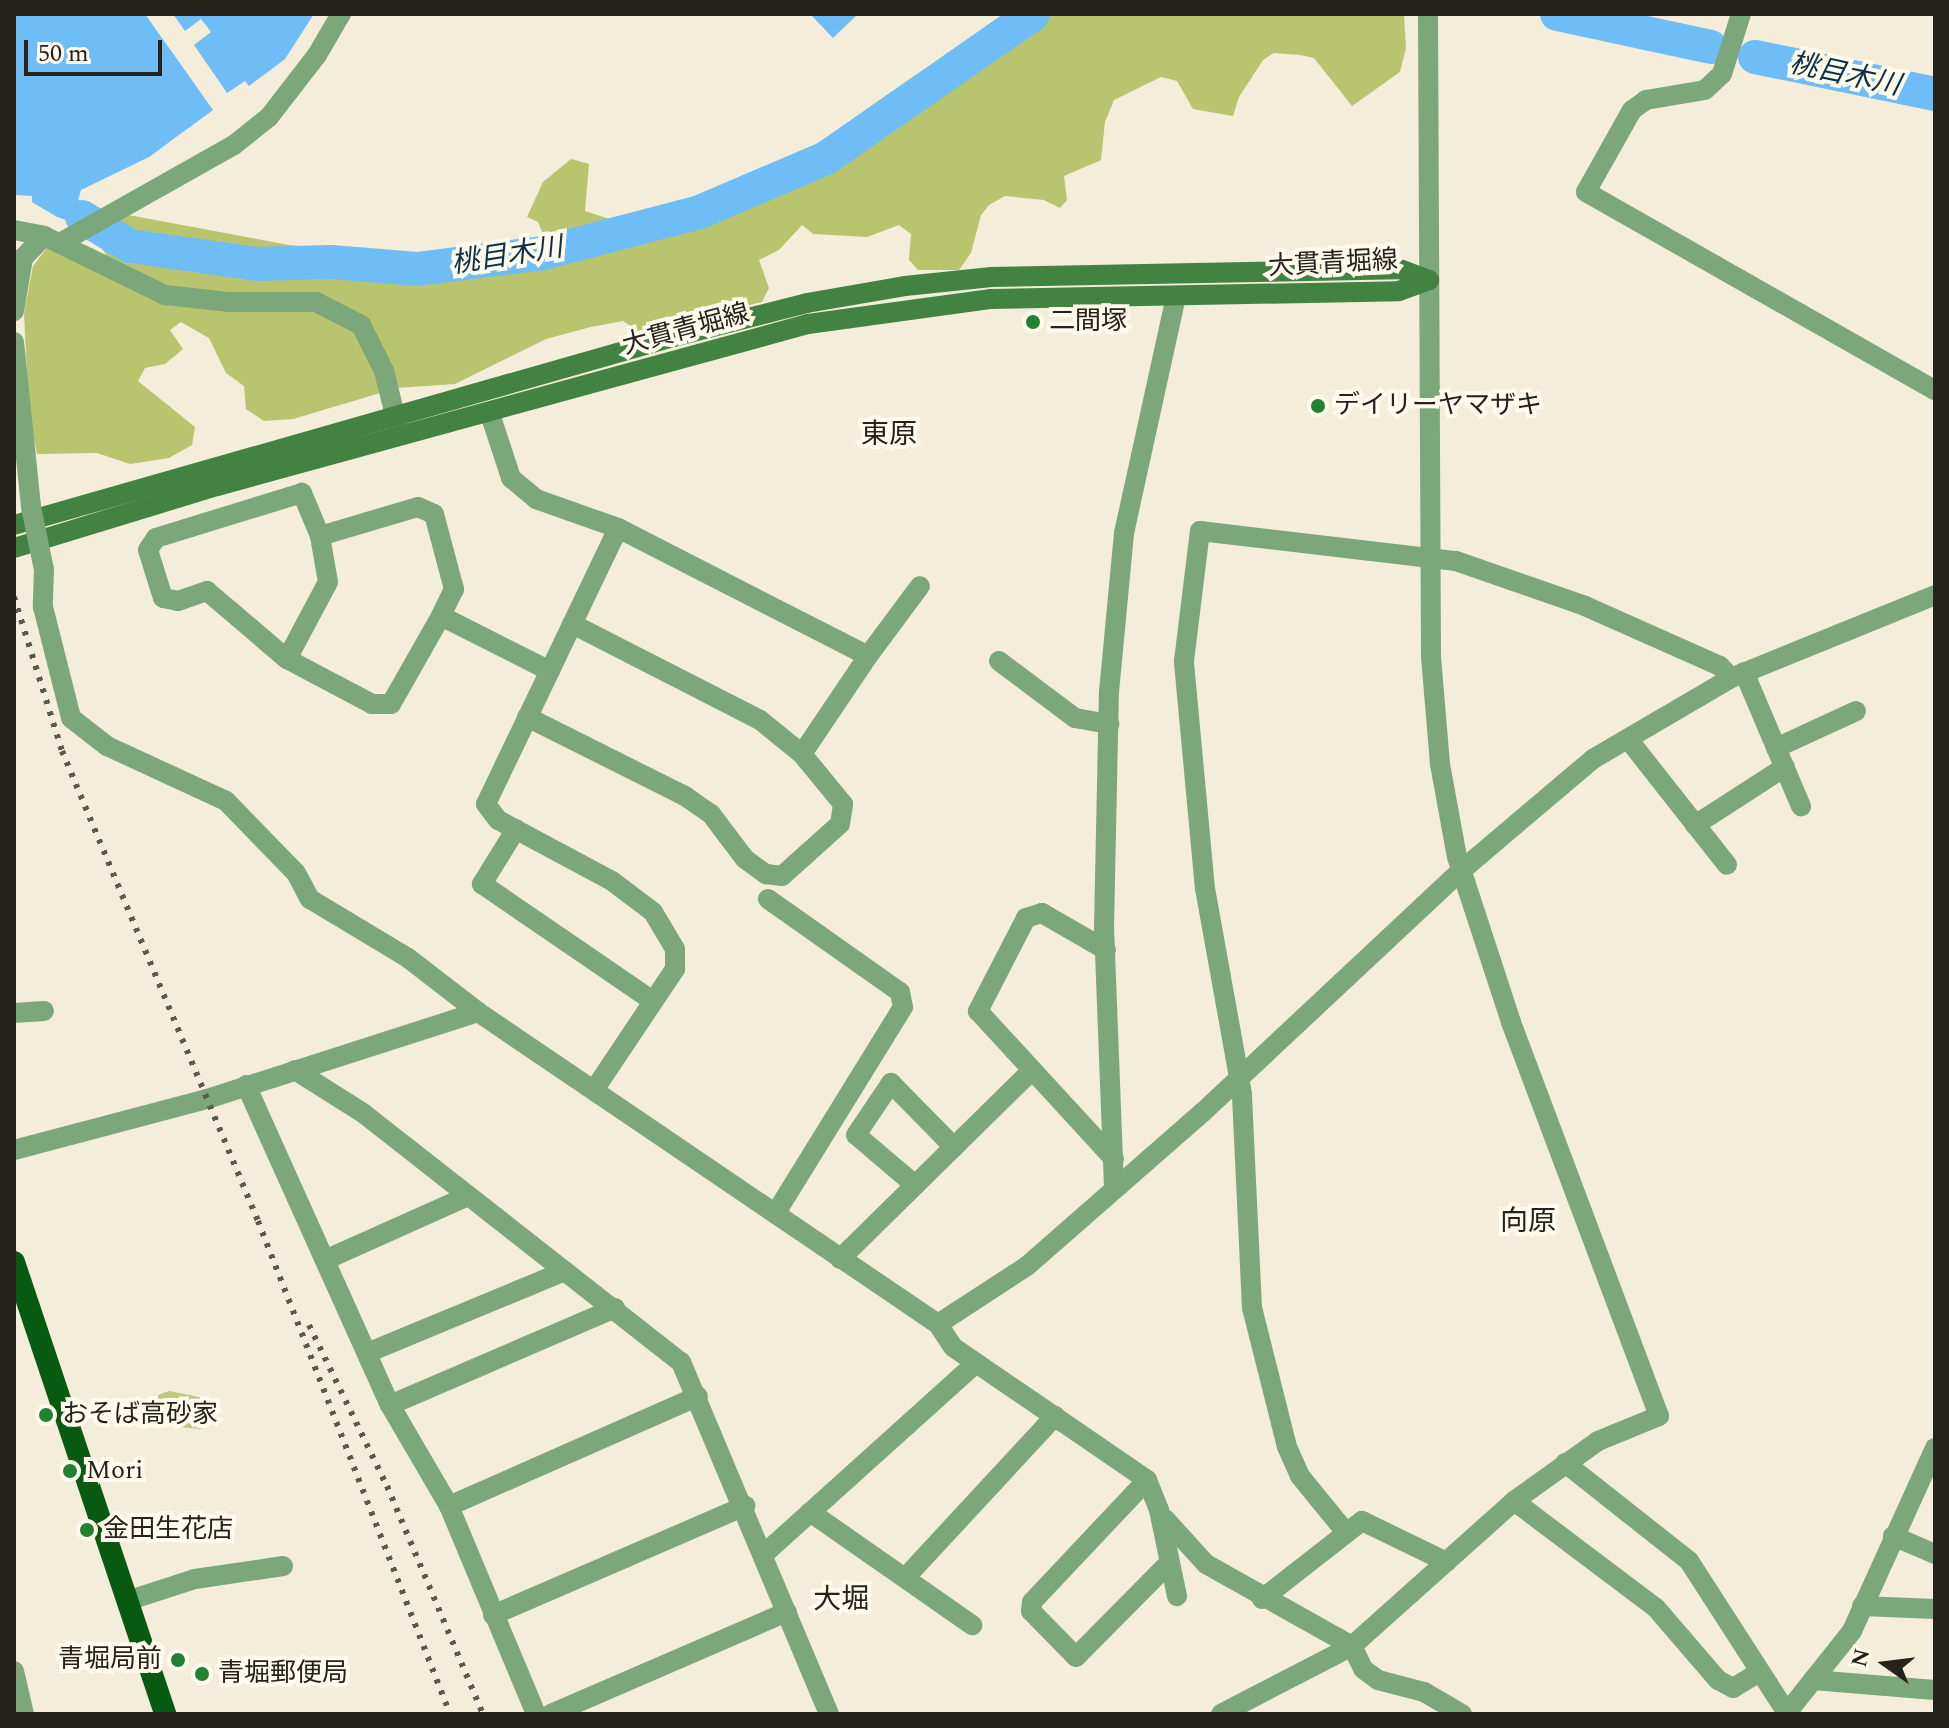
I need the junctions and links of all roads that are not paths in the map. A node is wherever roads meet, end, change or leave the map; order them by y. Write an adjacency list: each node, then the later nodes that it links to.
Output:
1 (341, 14): 5 (street)
2 (1428, 14): 6 (street)
3 (1741, 14): 10 (street)
4 (14, 230): 5 (street)
5 (52, 240): 8 (street); 11 (street)
6 (1429, 280): 7 (main road, 大貫青堀線); 11 (main road, 大貫青堀線); 18 (street)
7 (1176, 296): 12 (main road, 大貫青堀線); 30 (street)
8 (14, 311)
9 (14, 342): 44 (street, bridge)
10 (1935, 390)
11 (395, 414): 13 (street); 14 (main road, 大貫青堀線)
12 (490, 414): 13 (main road, 大貫青堀線); 15 (street)
13 (400, 436): 17 (main road, 大貫青堀線)
14 (14, 525)
15 (618, 528): 22 (street); 23 (street)
16 (320, 536): 21 (street); 24 (street); 24 (street)
17 (14, 548)
18 (1429, 556): 27 (street); 39 (street); 48 (street)
19 (920, 586): 23 (street)
20 (1935, 595): 27 (street)
21 (441, 616): 24 (street); 26 (street)
22 (572, 624): 26 (street); 33 (street)
23 (868, 656): 33 (street)
24 (287, 659)
25 (999, 661): 30 (street)
26 (550, 671): 29 (street)
27 (1737, 675): 31 (street); 32 (street)
28 (1856, 711): 32 (street)
29 (527, 717): 33 (street); 37 (street)
30 (1109, 724): 41 (street)
31 (1628, 739): 36 (street); 39 (street)
32 (1776, 748): 34 (street)
33 (802, 754)
34 (1785, 767): 35 (street); 36 (street)
35 (1801, 806)
36 (1695, 825): 38 (street)
37 (516, 829): 42 (street); 42 (street)
38 (1727, 865)
39 (1462, 870): 48 (street); 70 (street)
40 (768, 899): 57 (street)
41 (1106, 950): 47 (street); 53 (street)
42 (653, 1001): 50 (street)
43 (44, 1011): 45 (street)
44 (478, 1012): 46 (street); 50 (street)
45 (14, 1013)
46 (295, 1070): 49 (street); 56 (street)
47 (1030, 1072): 51 (street); 53 (street)
48 (1236, 1078): 55 (street); 77 (street)
49 (246, 1085): 52 (street); 59 (street)
50 (594, 1090): 57 (street)
51 (954, 1147): 54 (street); 54 (street)
52 (14, 1150)
53 (1114, 1159): 55 (street)
54 (915, 1185): 58 (street)
55 (1114, 1187): 63 (street)
56 (468, 1196): 59 (street); 61 (street)
57 (775, 1214): 58 (street)
58 (840, 1259): 63 (street)
59 (325, 1260): 64 (street)
60 (14, 1262): 87 (highway)
61 (565, 1271): 62 (street); 64 (street)
62 (615, 1308): 66 (street); 67 (street)
63 (938, 1324): 65 (street)
64 (367, 1353): 67 (street)
65 (976, 1363): 68 (street); 76 (street)
66 (698, 1396): 73 (street); 74 (street)
67 (390, 1405): 73 (street)
68 (1055, 1416): 71 (street); 84 (street)
69 (1935, 1448): 78 (street)
70 (1565, 1463): 72 (street); 95 (street)
71 (1147, 1480): 75 (street); 82 (street)
72 (1514, 1501): 81 (street); 95 (street)
73 (449, 1506): 91 (street)
74 (745, 1506): 79 (street); 91 (street)
75 (1159, 1510): 82 (street); 86 (street)
76 (810, 1512): 79 (street); 84 (street)
77 (1344, 1530): 81 (street); 86 (street)
78 (1893, 1536): 80 (street); 88 (street)
79 (764, 1554): 90 (street)
80 (1935, 1554)
81 (1447, 1562): 93 (street)
82 (1168, 1564): 85 (street)
83 (283, 1566): 87 (street)
84 (905, 1578): 92 (street)
85 (1177, 1596)
86 (1262, 1599): 93 (street)
87 (130, 1600): 100 (highway)
88 (1862, 1606): 89 (street); 96 (street)
89 (1935, 1609)
90 (787, 1612): 102 (street); 103 (street)
91 (493, 1615): 101 (street)
92 (972, 1625)
93 (1352, 1646): 104 (street); 105 (street)
94 (14, 1671): 99 (street)
95 (1760, 1672): 98 (street)
96 (1813, 1680): 97 (street); 98 (street)
97 (1935, 1690)
98 (1787, 1713)
99 (24, 1714)
100 (165, 1714)
101 (536, 1714)
102 (551, 1714)
103 (829, 1714)
104 (1221, 1714)
105 (1462, 1714)

